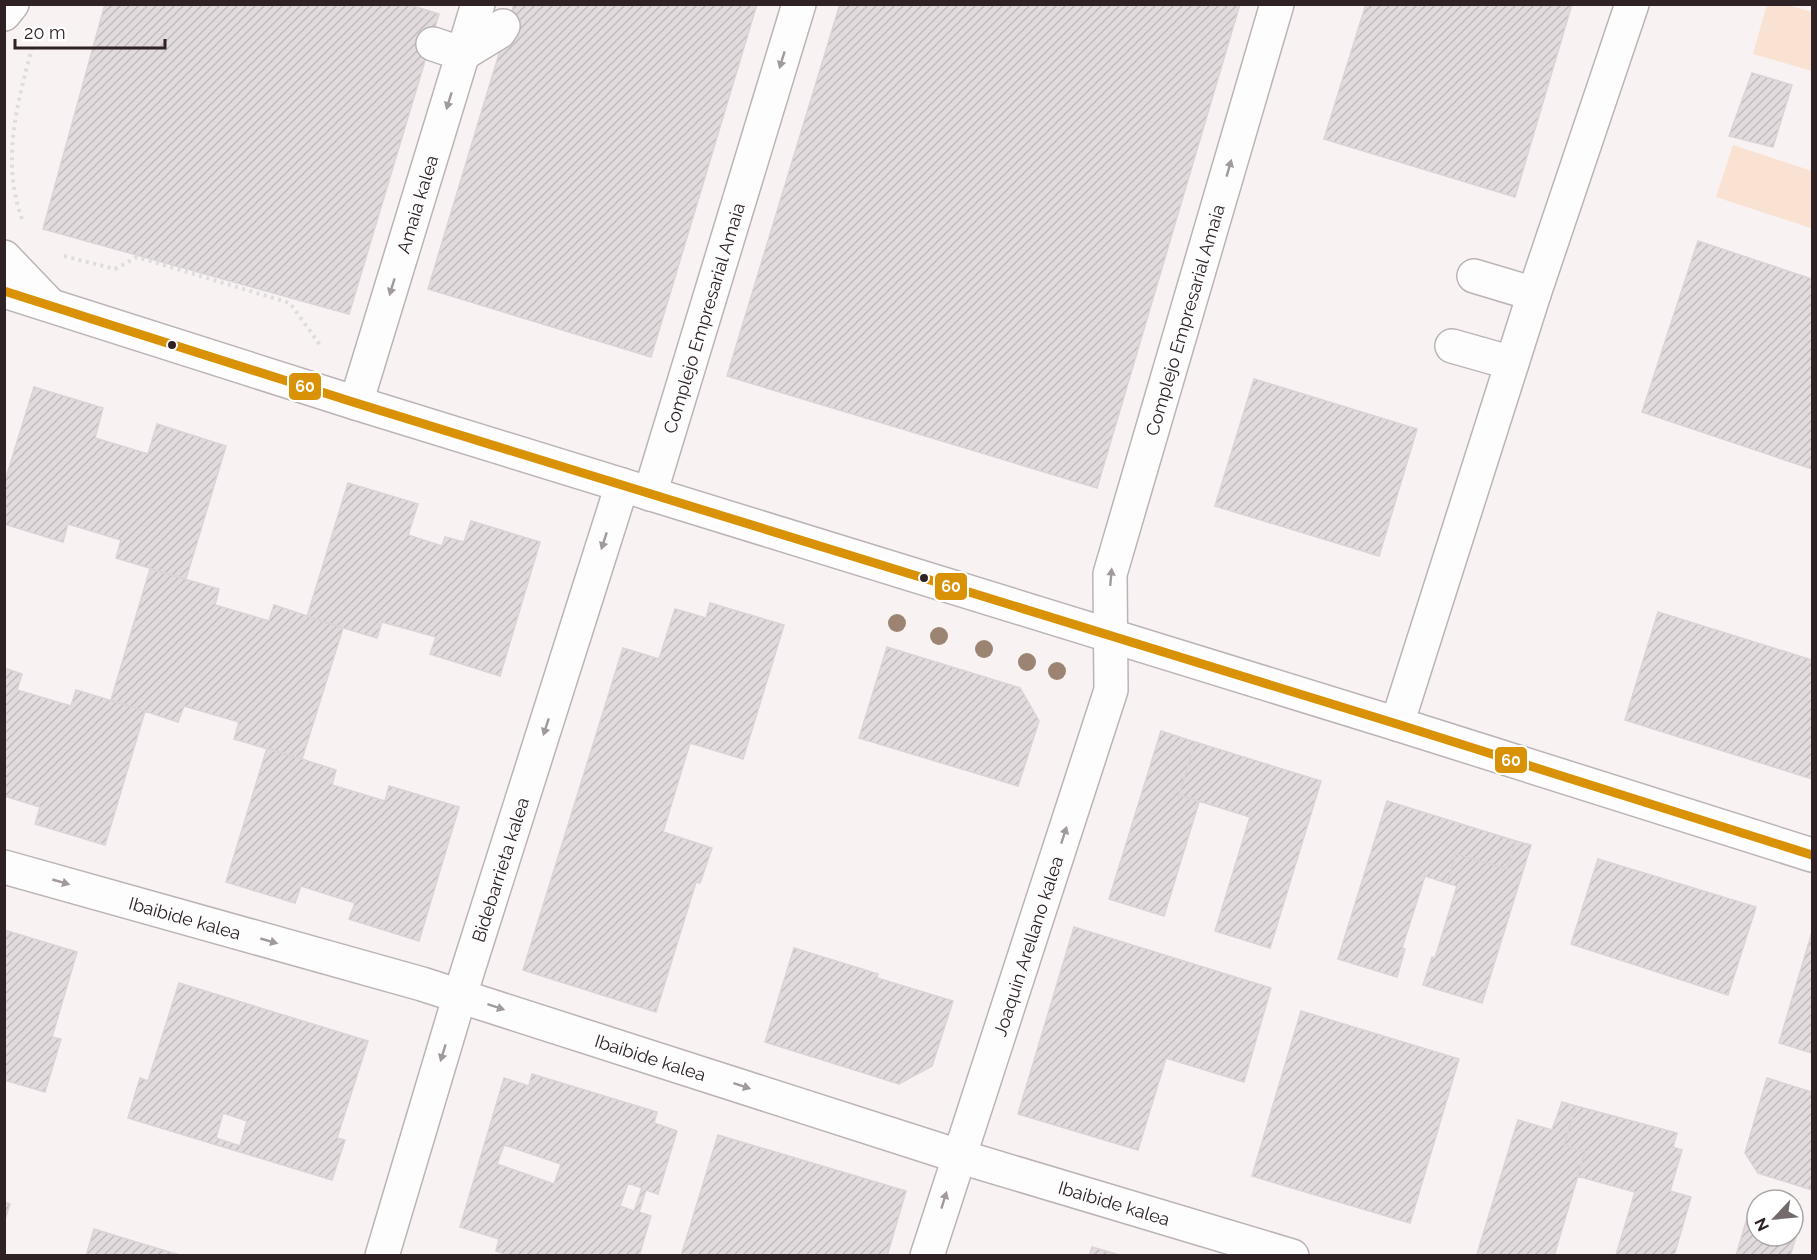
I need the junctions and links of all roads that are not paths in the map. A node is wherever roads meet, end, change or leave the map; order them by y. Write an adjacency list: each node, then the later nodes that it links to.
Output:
1 (12, 4): 6 (street)
2 (478, 4): 8 (street, Amaia kalea)
3 (800, 4): 18 (street, Complejo Empresarial Amaia, one-way to 18)
4 (1277, 4): 19 (street, Complejo Empresarial Amaia, one-way to 4)
5 (1632, 4): 12 (street)
6 (4, 14)
7 (503, 26): 8 (street)
8 (448, 49): 17 (street, Amaia kalea, one-way to 17)
9 (4, 256): 13 (street)
10 (1474, 276): 12 (street)
11 (4, 291): 13 (street)
12 (1534, 294): 16 (street)
13 (49, 304): 14 (street); 17 (street)
14 (4, 314)
15 (1452, 346): 16 (street)
16 (1512, 363): 20 (street)
17 (356, 403): 18 (street)
18 (636, 489): 19 (street); 23 (street, Bidebarrieta kalea, one-way to 23)
19 (1112, 636): 20 (street); 24 (street, Joaquin Arellano kalea, one-way to 19)
20 (1397, 724): 21 (street)
21 (1812, 855)
22 (4, 867): 23 (street, Ibaibide kalea, one-way to 23)
23 (460, 995): 24 (street, Ibaibide kalea, one-way to 24); 25 (street, Bidebarrieta kalea, one-way to 25)
24 (958, 1156): 26 (street, Joaquin Arellano kalea, one-way to 24); 27 (street, Ibaibide kalea)
25 (382, 1256)
26 (927, 1256)
27 (1292, 1256)

